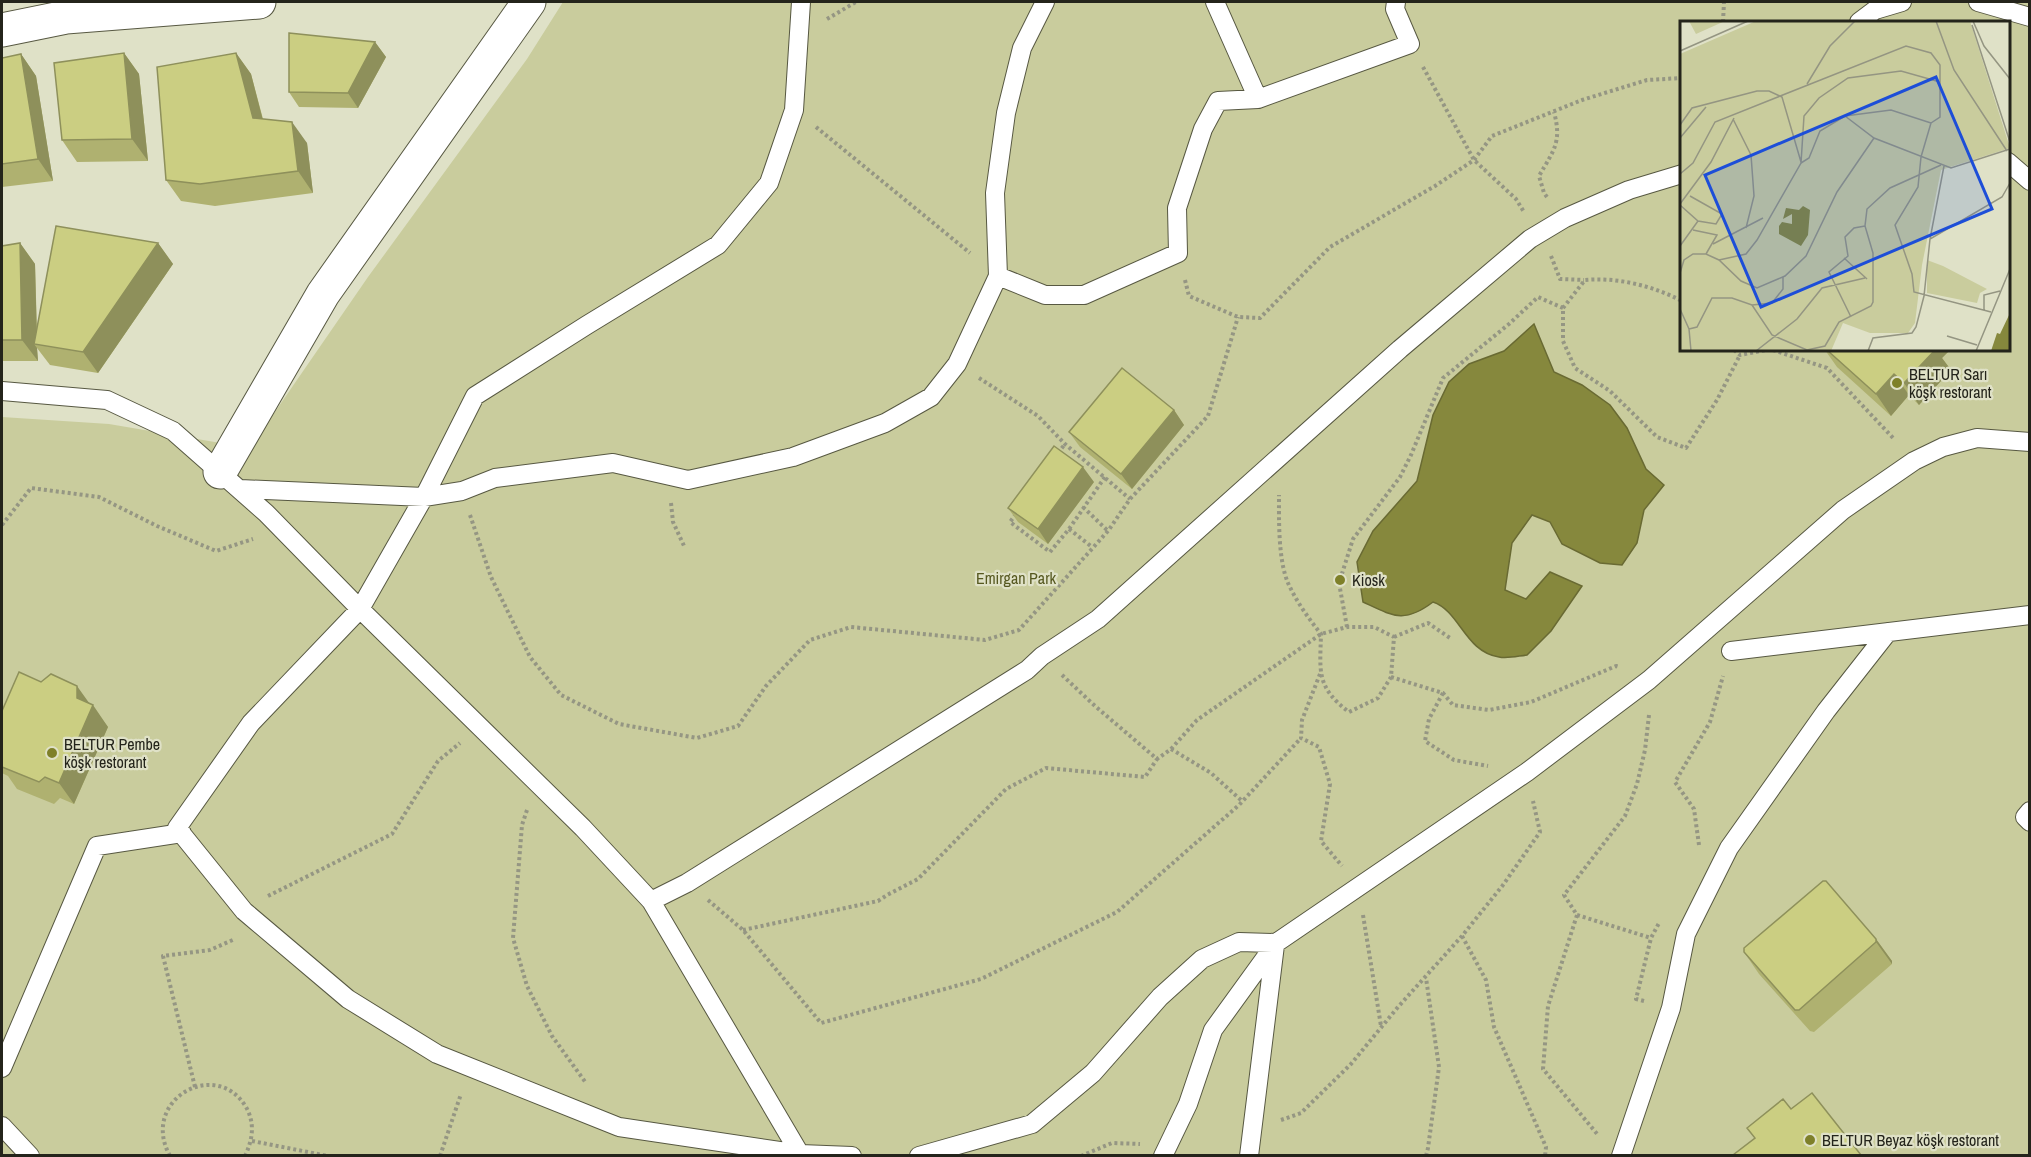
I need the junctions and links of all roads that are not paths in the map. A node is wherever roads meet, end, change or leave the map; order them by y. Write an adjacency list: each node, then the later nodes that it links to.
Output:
1 (259, 2): 11 (street)
2 (529, 2): 19 (street)
3 (801, 2): 20 (lane)
4 (1045, 2): 16 (lane)
5 (1215, 2): 12 (lane)
6 (1396, 2): 12 (lane)
7 (1902, 2): 10 (lane)
8 (1978, 2): 9 (lane)
9 (2030, 17)
10 (1860, 21)
11 (2, 30)
12 (1258, 99): 16 (lane)
13 (2010, 164): 15 (lane)
14 (1680, 175): 28 (lane)
15 (2030, 181)
16 (998, 276): 20 (lane)
17 (2, 391): 19 (lane)
18 (2030, 442): 29 (lane)
19 (230, 481): 20 (lane); 21 (lane)
20 (424, 497): 21 (lane)
21 (360, 609): 27 (lane); 28 (lane)
22 (2030, 615): 23 (lane)
23 (1888, 632): 24 (lane); 38 (lane)
24 (1731, 651)
25 (2030, 811): 26 (lane)
26 (2030, 822)
27 (182, 833): 30 (lane); 33 (lane)
28 (651, 901): 33 (lane)
29 (1276, 943): 32 (lane); 36 (lane); 37 (lane)
30 (2, 1068)
31 (2, 1126): 34 (lane)
32 (1165, 1150)
33 (800, 1154): 35 (lane)
34 (30, 1155)
35 (852, 1155)
36 (919, 1155)
37 (1249, 1155)
38 (1621, 1155)

